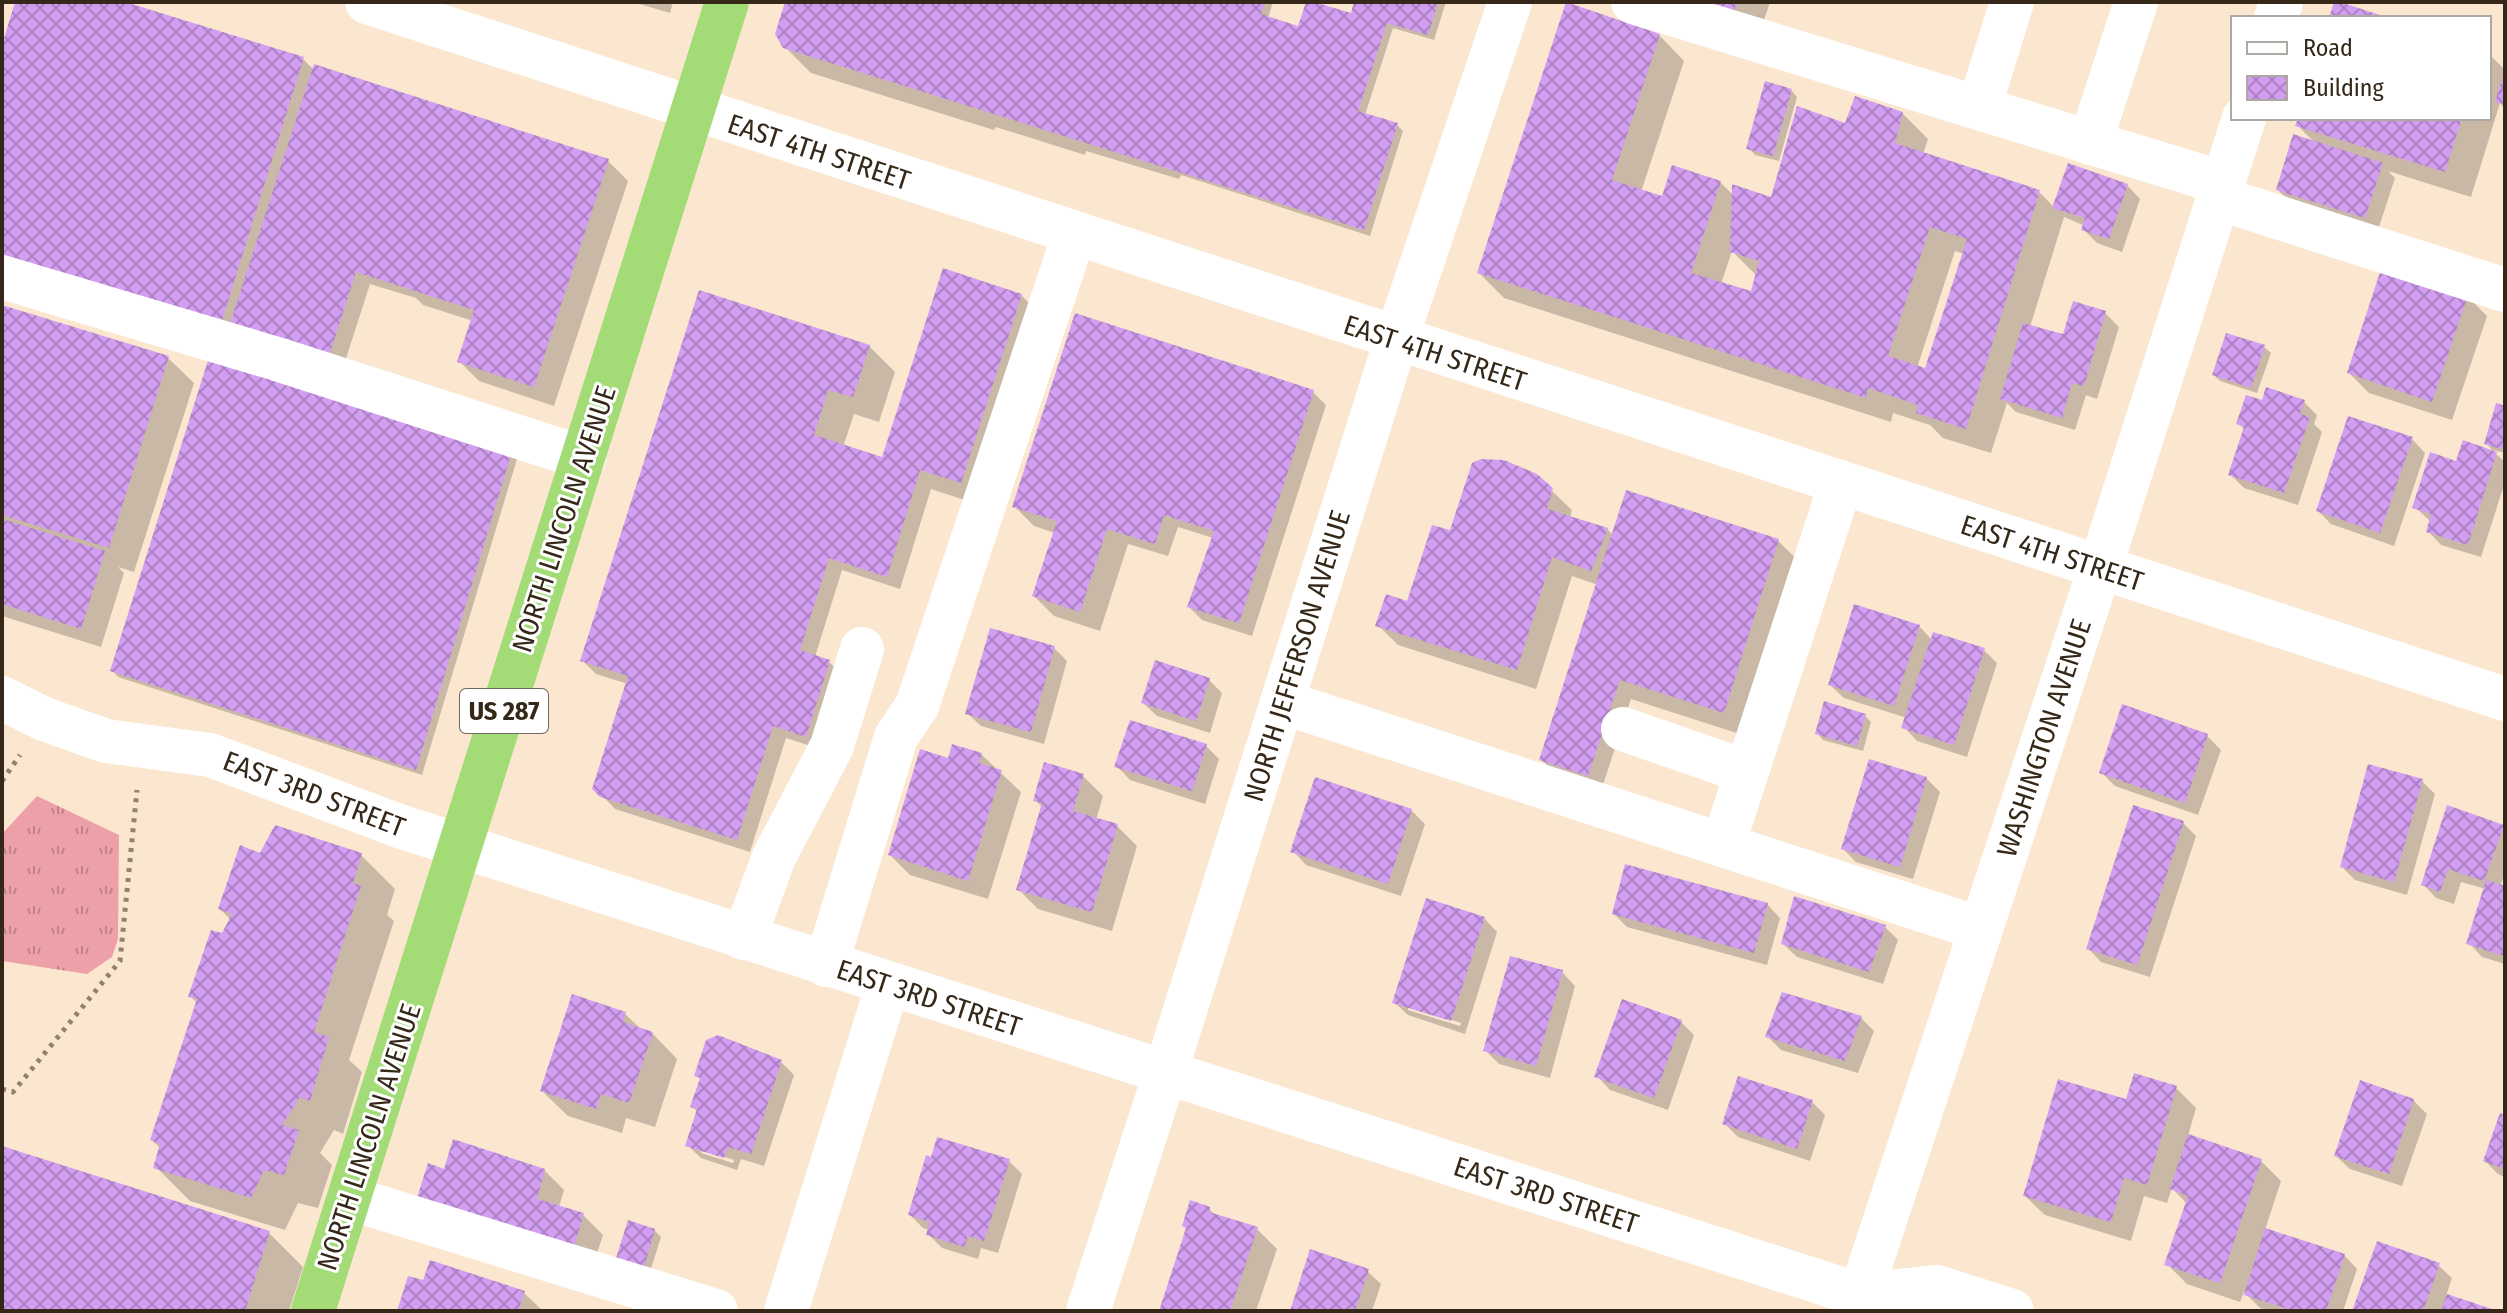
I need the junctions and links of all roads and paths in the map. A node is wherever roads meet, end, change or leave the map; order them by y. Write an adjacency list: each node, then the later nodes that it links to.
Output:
1 (367, 2): 8 (street, EAST 4TH STREET)
2 (727, 2): 8 (highway, NORTH LINCOLN AVENUE / US 287)
3 (1510, 2): 15 (street, NORTH JEFFERSON AVENUE)
4 (1633, 2): 7 (street)
5 (2012, 2): 7 (street)
6 (2136, 2): 10 (street)
7 (1979, 108): 10 (street)
8 (693, 111): 12 (street, EAST 4TH STREET); 16 (highway, NORTH LINCOLN AVENUE / US 287)
9 (2243, 120): 11 (street, WASHINGTON AVENUE)
10 (2090, 143): 11 (street)
11 (2220, 191): 14 (street); 18 (street, WASHINGTON AVENUE)
12 (1074, 235): 15 (street, EAST 4TH STREET); 30 (street)
13 (2, 277): 16 (street)
14 (2505, 290)
15 (1396, 340): 17 (street, EAST 4TH STREET); 22 (street, NORTH JEFFERSON AVENUE)
16 (584, 458): 27 (highway, NORTH LINCOLN AVENUE / US 287)
17 (1840, 486): 18 (street, EAST 4TH STREET); 25 (street)
18 (2100, 568): 21 (street, EAST 4TH STREET); 28 (street, WASHINGTON AVENUE)
19 (862, 649): 29 (street)
20 (2, 698): 24 (street, EAST 3RD STREET)
21 (2505, 699)
22 (1282, 702): 26 (street); 32 (street, NORTH JEFFERSON AVENUE)
23 (1623, 729): 25 (street)
24 (141, 745): 27 (street, EAST 3RD STREET); 33 (path)
25 (1747, 772): 26 (street)
26 (1723, 845): 28 (street)
27 (461, 847): 29 (street, EAST 3RD STREET); 34 (highway, NORTH LINCOLN AVENUE / US 287)
28 (1981, 929): 35 (street, WASHINGTON AVENUE)
29 (744, 938): 30 (street, EAST 3RD STREET)
30 (826, 965): 31 (street, EAST 3RD STREET)
31 (888, 984): 32 (street, EAST 3RD STREET); 38 (street)
32 (1165, 1074): 35 (street, EAST 3RD STREET); 39 (street, NORTH JEFFERSON AVENUE)
33 (2, 1089)
34 (349, 1198): 36 (highway, NORTH LINCOLN AVENUE / US 287); 37 (street)
35 (1865, 1306): 40 (street, EAST 3RD STREET)
36 (313, 1311)
37 (716, 1311)
38 (786, 1311)
39 (1088, 1311)
40 (2012, 1311)

